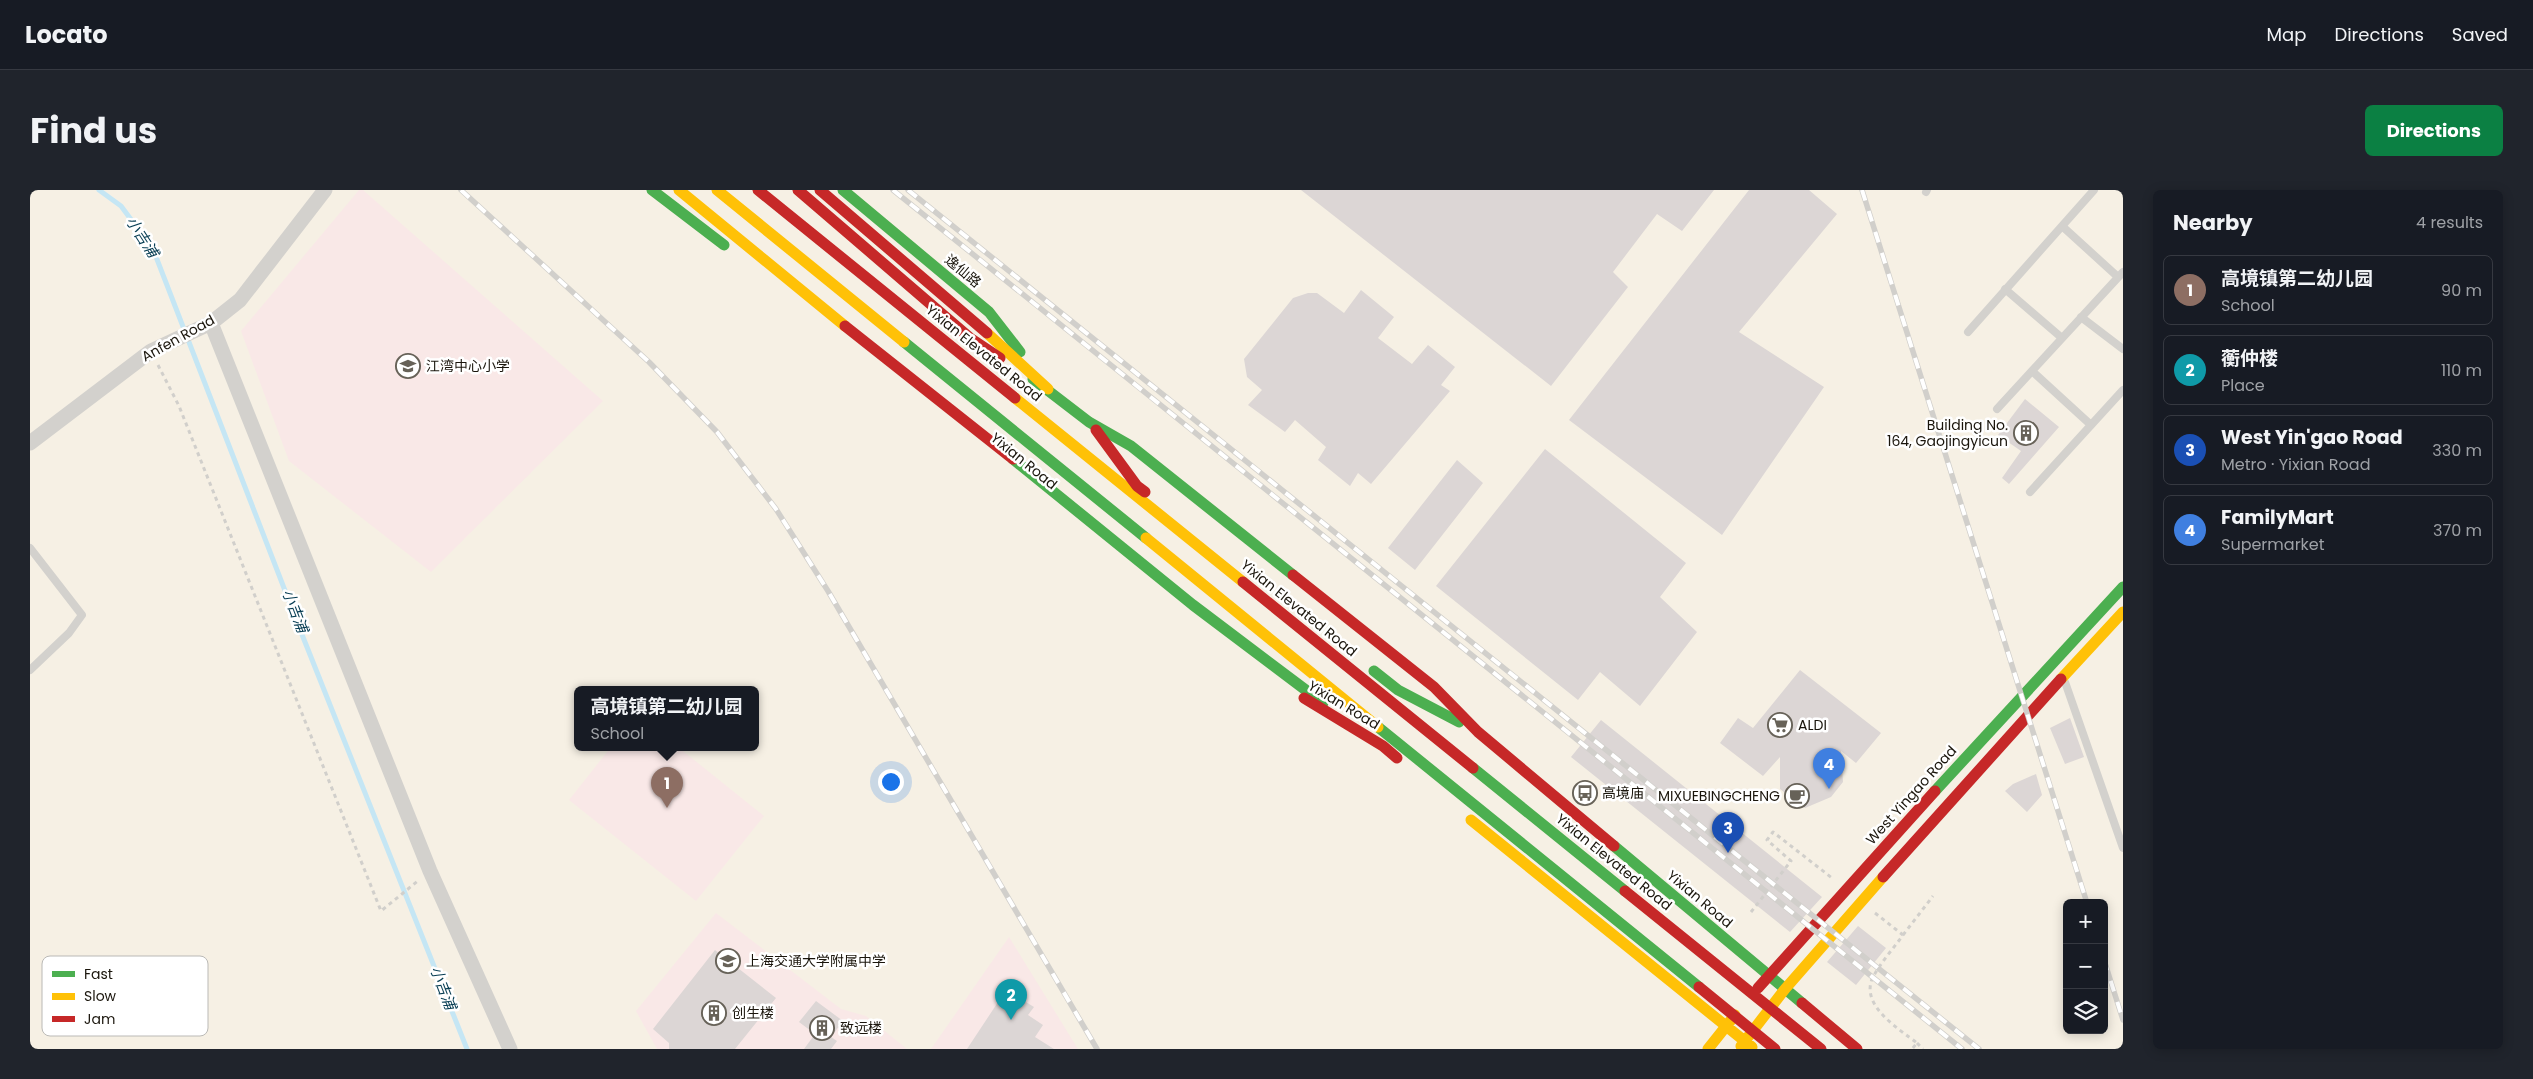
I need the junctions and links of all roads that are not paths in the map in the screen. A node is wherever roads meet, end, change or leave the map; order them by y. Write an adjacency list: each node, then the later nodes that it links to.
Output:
1 (325, 190): 17 (street, Anfen Road)
2 (652, 190): 12 (main road)
3 (679, 190): 37 (main road)
4 (711, 190): 14 (main road, Yixian Road)
5 (717, 190): 48 (main road)
6 (758, 190): 49 (main road, Yixian Elevated Road)
7 (798, 190): 22 (main road, Yixian Road)
8 (820, 190): 22 (main road)
9 (843, 190): 22 (main road, 逸仙路)
10 (2094, 190): 11 (lane)
11 (2062, 226): 13 (lane); 15 (lane)
12 (730, 249)
13 (2120, 275): 16 (lane)
14 (819, 276): 37 (main road, Yixian Road); 37 (main road, Yixian Road)
15 (2005, 289): 18 (lane); 19 (lane)
16 (2081, 317): 19 (lane); 20 (lane)
17 (210, 322): 27 (street, Anfen Road); 45 (street)
18 (1968, 332)
19 (2062, 338): 21 (lane)
20 (2123, 350)
21 (2032, 371): 24 (lane); 26 (lane)
22 (1048, 389): 25 (main road, Yixian Road)
23 (2123, 390): 26 (lane)
24 (1997, 409)
25 (1089, 422): 32 (main road, Yixian Road); 36 (main road, Yixian Road)
26 (2091, 425): 28 (lane)
27 (30, 443)
28 (2030, 492)
29 (30, 548): 34 (lane)
30 (2123, 587): 41 (main road, West Yingao Road)
31 (2123, 612): 35 (main road)
32 (1329, 636)
33 (1367, 666): 36 (main road, Yixian Road)
34 (30, 670)
35 (2063, 678): 40 (lane); 42 (main road)
36 (1478, 732): 41 (main road, Yixian Road)
37 (1383, 746): 38 (main road, Yixian Road)
38 (1405, 765)
39 (1465, 814): 43 (main road)
40 (2123, 848)
41 (1768, 976): 42 (main road, Yixian Road); 43 (main road, West Yingao Road)
42 (1785, 989): 44 (main road); 50 (main road, Yixian Road)
43 (1725, 1026): 44 (main road); 46 (main road, West Yingao Road)
44 (1741, 1045): 47 (main road)
45 (510, 1049)
46 (1708, 1049)
47 (1755, 1049)
48 (1775, 1049)
49 (1821, 1049)
50 (1858, 1049)

